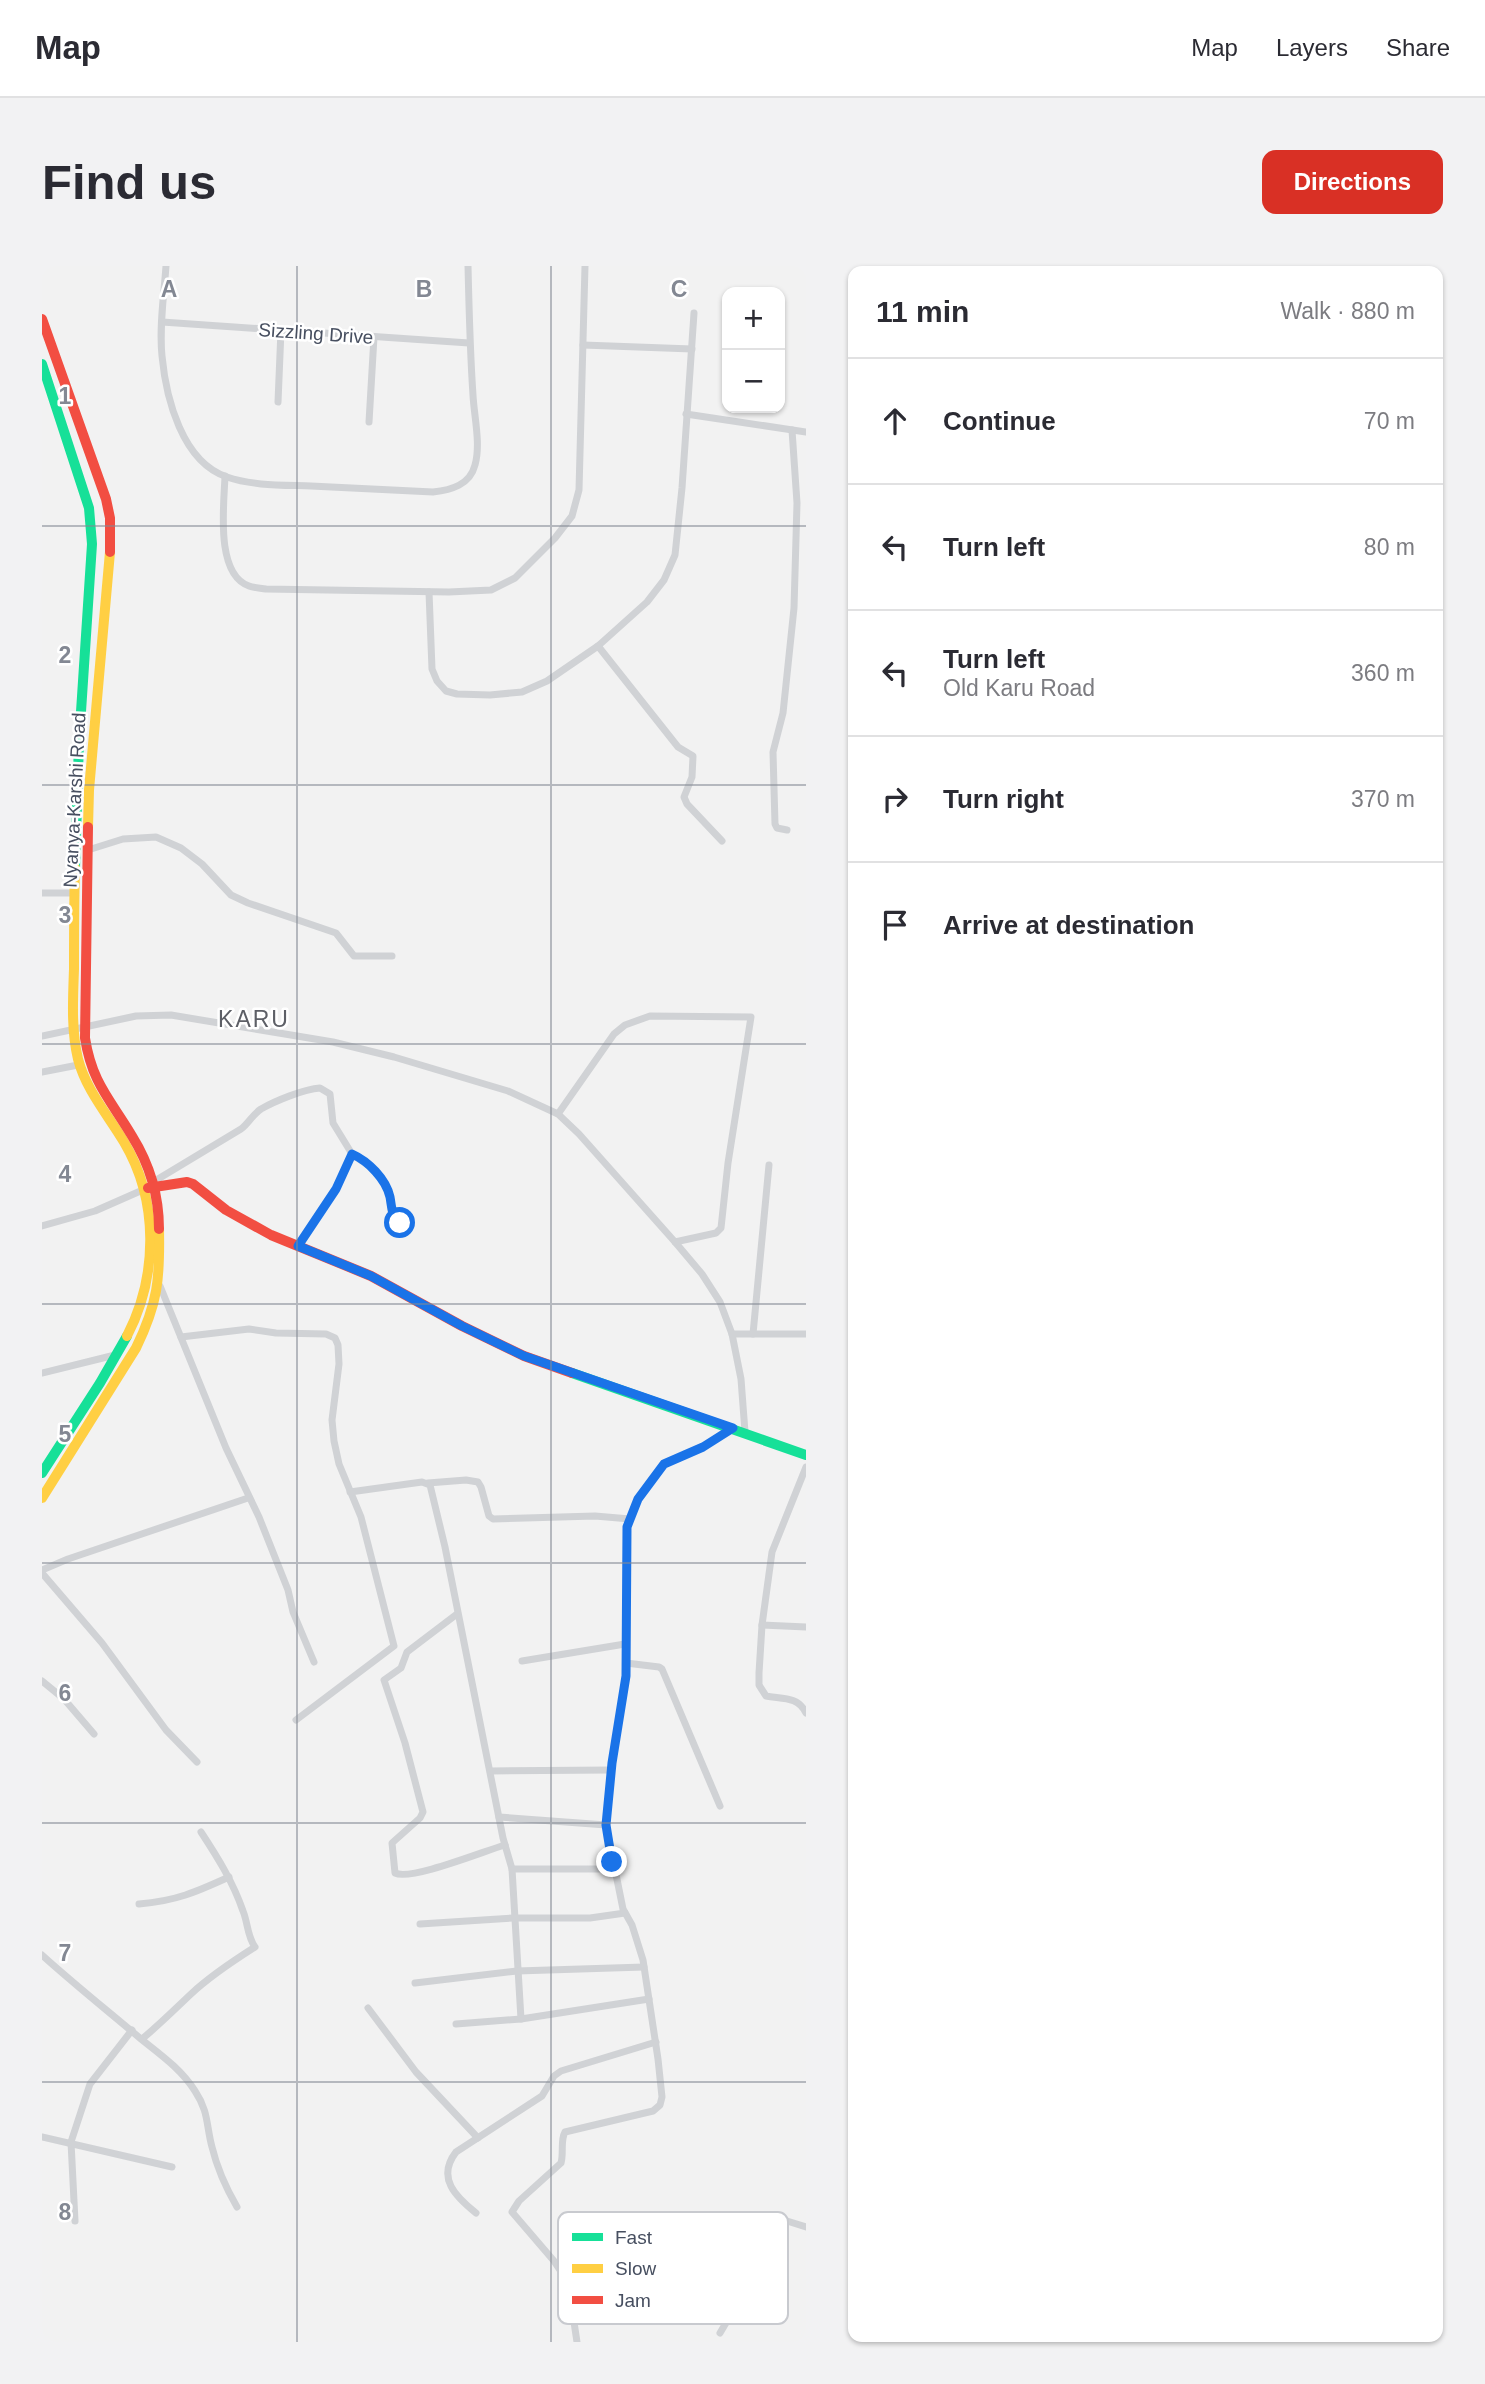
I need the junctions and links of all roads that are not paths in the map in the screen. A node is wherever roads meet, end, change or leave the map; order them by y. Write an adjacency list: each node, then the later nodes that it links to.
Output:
1 (166, 266): 6 (street)
2 (468, 266): 9 (street)
3 (585, 266): 10 (street)
4 (694, 313): 11 (street)
5 (42, 319): 23 (main road, Nyanya-Karshi Road)
6 (162, 322): 7 (street, Sizzling Drive); 18 (street)
7 (281, 330): 8 (street, Sizzling Drive); 13 (street)
8 (374, 337): 9 (street, Sizzling Drive); 15 (street)
9 (469, 343): 18 (street)
10 (583, 345): 11 (street); 19 (street)
11 (692, 349): 14 (street)
12 (42, 364): 25 (main road, Nyanya-Karshi Road)
13 (278, 402)
14 (686, 414): 16 (street); 20 (street)
15 (369, 422)
16 (792, 430): 17 (street); 21 (street)
17 (806, 432)
18 (225, 476): 19 (street)
19 (429, 592): 20 (street)
20 (598, 646): 22 (street)
21 (787, 830)
22 (722, 841)
23 (88, 850): 26 (street); 27 (main road, Nyanya-Karshi Road)
24 (42, 893): 25 (street)
25 (74, 893): 27 (main road, Nyanya-Karshi Road)
26 (392, 956)
27 (79, 1028): 28 (street); 29 (main road, Nyanya-Karshi Road); 31 (street); 34 (main road, Nyanya-Karshi Road)
28 (42, 1036)
29 (78, 1065): 30 (street); 34 (main road, Nyanya-Karshi Road)
30 (42, 1072)
31 (558, 1114): 37 (street); 37 (street)
32 (352, 1154): 34 (street); 35 (street); 38 (street)
33 (769, 1165): 41 (street)
34 (151, 1185): 36 (street); 38 (main road); 39 (main road, Nyanya-Karshi Road); 44 (main road, Nyanya-Karshi Road)
35 (400, 1223)
36 (42, 1227)
37 (675, 1242): 40 (street)
38 (298, 1246): 46 (main road)
39 (159, 1282): 43 (street); 53 (main road, Nyanya-Karshi Road)
40 (732, 1334): 41 (street); 47 (street)
41 (753, 1334): 42 (street)
42 (806, 1334)
43 (181, 1337): 52 (street); 54 (street)
44 (115, 1355): 45 (street); 50 (main road, Nyanya-Karshi Road)
45 (42, 1373)
46 (733, 1428): 47 (main road); 55 (street)
47 (745, 1432): 48 (main road)
48 (806, 1455)
49 (806, 1468): 58 (street)
50 (42, 1473)
51 (428, 1483): 52 (street); 55 (street); 57 (street)
52 (350, 1492): 66 (street)
53 (42, 1498)
54 (248, 1498): 56 (street); 62 (street)
55 (630, 1519): 60 (street)
56 (42, 1571): 68 (street)
57 (457, 1614): 70 (street); 75 (street)
58 (762, 1625): 59 (street); 65 (street)
59 (806, 1627)
60 (625, 1644): 61 (street); 63 (street)
61 (522, 1661)
62 (314, 1662)
63 (626, 1663): 69 (street); 71 (street)
64 (42, 1681): 67 (street)
65 (806, 1713)
66 (296, 1720)
67 (94, 1734)
68 (197, 1762)
69 (611, 1770): 70 (street); 73 (street)
70 (491, 1771): 72 (street)
71 (720, 1806)
72 (499, 1817): 73 (street); 75 (street)
73 (606, 1825): 77 (street)
74 (201, 1832): 78 (street)
75 (506, 1845): 76 (street)
76 (512, 1869): 77 (street); 81 (street)
77 (614, 1869): 80 (street)
78 (229, 1877): 79 (street); 92 (street)
79 (139, 1904)
80 (625, 1913): 81 (street); 84 (street)
81 (513, 1918): 82 (street); 85 (street)
82 (420, 1924)
83 (42, 1955): 91 (street)
84 (644, 1968): 85 (street); 87 (street)
85 (517, 1971): 86 (street); 89 (street)
86 (415, 1983)
87 (649, 1999): 89 (street); 93 (street)
88 (368, 2008): 95 (street)
89 (521, 2019): 90 (street)
90 (456, 2024)
91 (132, 2031): 92 (street); 96 (street)
92 (142, 2039): 98 (street)
93 (656, 2042): 95 (street); 103 (street)
94 (42, 2137): 96 (street)
95 (478, 2138): 99 (street)
96 (71, 2142): 97 (street); 100 (street)
97 (172, 2167)
98 (237, 2207)
99 (476, 2213)
100 (75, 2221)
101 (788, 2221): 102 (street)
102 (806, 2227)
103 (558, 2266)
104 (574, 2324): 107 (street)
105 (725, 2324): 106 (street)
106 (720, 2333)
107 (577, 2342)

